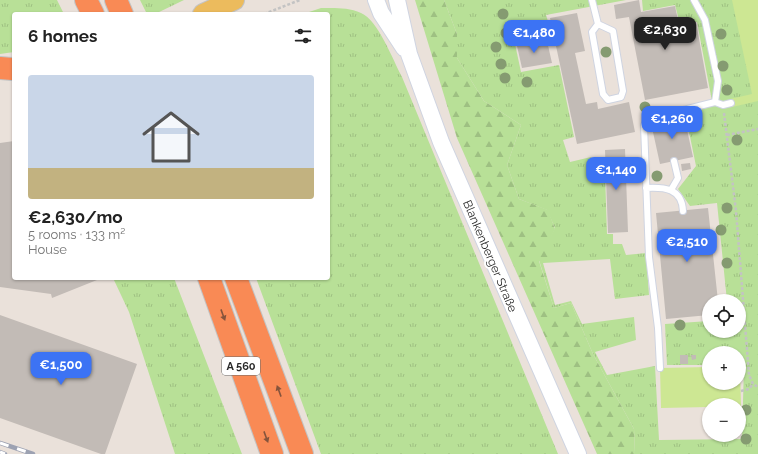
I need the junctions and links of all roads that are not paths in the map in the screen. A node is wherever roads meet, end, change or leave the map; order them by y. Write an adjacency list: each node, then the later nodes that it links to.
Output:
1 (86, 0): 9 (highway)
2 (116, 0): 10 (highway)
3 (234, 0): 11 (main road)
4 (364, 0): 8 (street, Blankenberger Straße)
5 (397, 0): 13 (street, Blankenberger Straße)
6 (592, 0): 12 (lane)
7 (694, 0): 14 (lane)
8 (378, 6): 13 (street, Blankenberger Straße)
9 (92, 12)
10 (121, 12)
11 (207, 12)
12 (598, 24): 12 (lane)
13 (408, 54): 25 (street, Blankenberger Straße)
14 (715, 102): 15 (lane); 17 (lane)
15 (731, 103)
16 (674, 161): 18 (lane)
17 (646, 188): 18 (lane); 22 (lane)
18 (671, 190): 19 (lane)
19 (683, 210)
20 (210, 280): 23 (highway, A 560, one-way to 23)
21 (237, 280): 24 (highway, A 560, one-way to 21)
22 (660, 368)
23 (272, 454)
24 (302, 454)
25 (578, 454)

